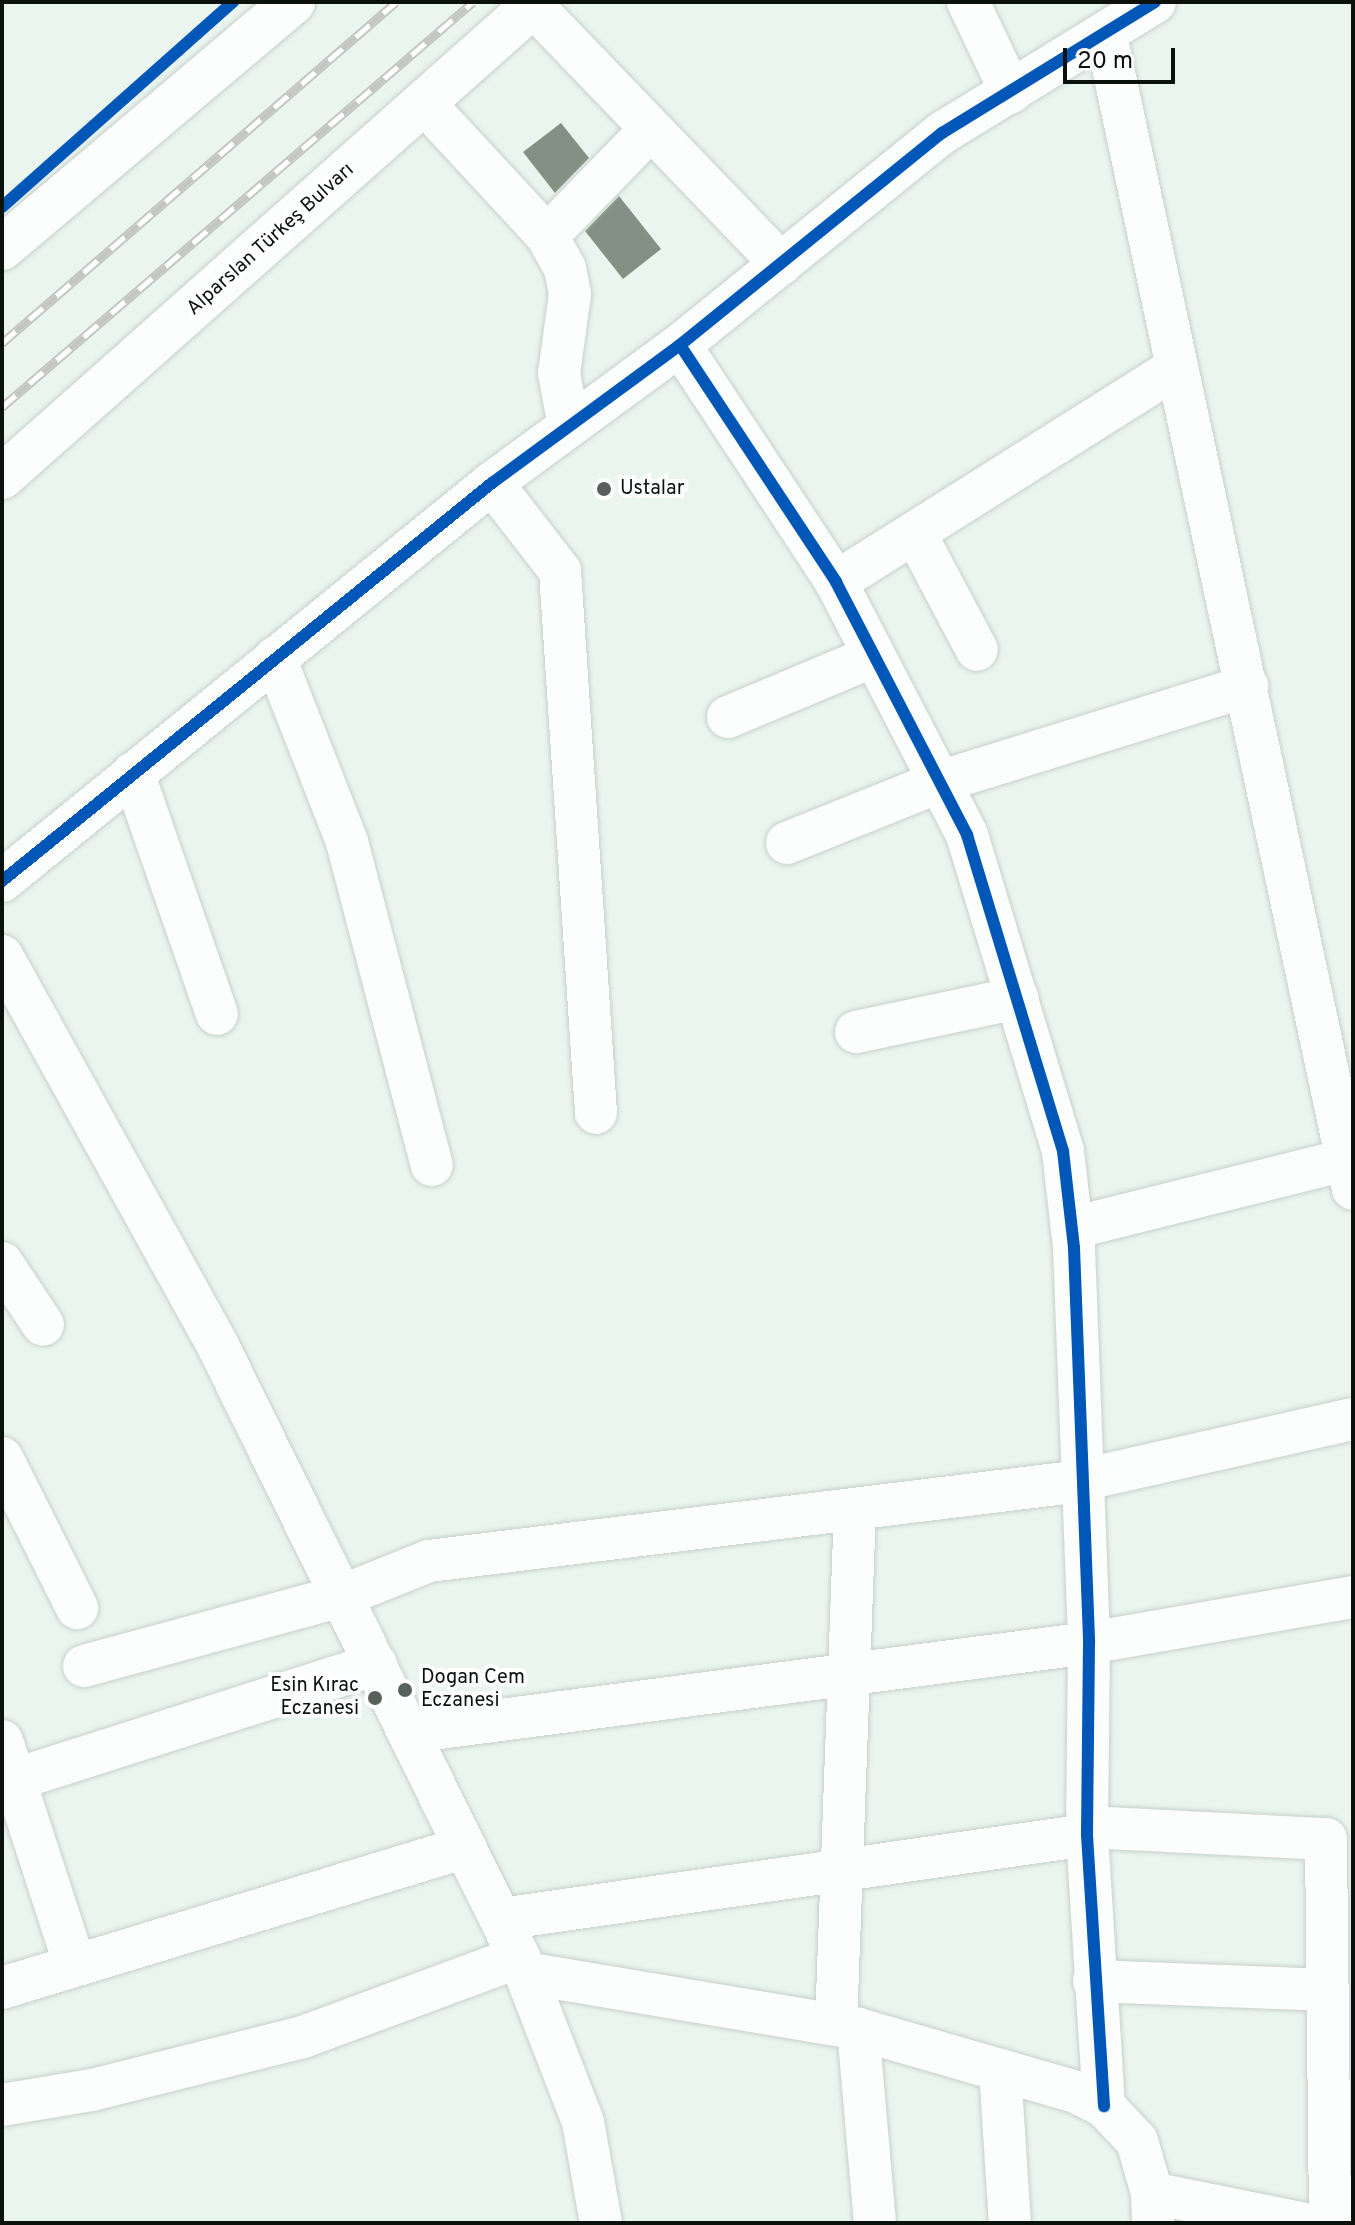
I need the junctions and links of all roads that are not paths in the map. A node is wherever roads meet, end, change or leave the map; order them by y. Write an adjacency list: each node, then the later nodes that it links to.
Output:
1 (293, 2): 10 (main road)
2 (968, 2): 6 (street)
3 (1155, 2): 5 (street)
4 (535, 4): 7 (main road, Alparslan Türkeş Bulvarı); 8 (street)
5 (1106, 35): 6 (street); 13 (street)
6 (1011, 92): 11 (street)
7 (424, 103): 9 (street); 15 (main road, Alparslan Türkeş Bulvarı)
8 (651, 129): 9 (street); 11 (street)
9 (547, 236): 14 (street)
10 (2, 248)
11 (781, 264): 12 (street)
12 (680, 345): 14 (street); 18 (street)
13 (1177, 367): 17 (street); 22 (street)
14 (569, 426): 16 (street)
15 (2, 477)
16 (492, 483): 21 (street); 32 (street)
17 (915, 533): 18 (street); 19 (street)
18 (836, 582): 20 (street)
19 (977, 650)
20 (874, 656): 23 (street); 25 (street)
21 (275, 658): 24 (street); 33 (street)
22 (1247, 686): 25 (street); 34 (street)
23 (728, 717)
24 (133, 773): 27 (street); 30 (street)
25 (939, 782): 26 (street); 29 (street)
26 (787, 843)
27 (2, 881)
28 (2, 956): 42 (street)
29 (1017, 998): 31 (street); 35 (street)
30 (217, 1014)
31 (856, 1032)
32 (596, 1113)
33 (432, 1165)
34 (1351, 1169): 35 (street)
35 (1072, 1228): 40 (street)
36 (2, 1263): 37 (street)
37 (43, 1325)
38 (1353, 1419): 40 (street)
39 (2, 1458): 44 (street)
40 (1083, 1480): 41 (street); 45 (street)
41 (855, 1509): 42 (street); 48 (street)
42 (342, 1596): 46 (street); 47 (street)
43 (1353, 1597): 45 (street)
44 (77, 1608)
45 (1089, 1643): 48 (street); 51 (street)
46 (376, 1664): 49 (street); 50 (street)
47 (84, 1666)
48 (846, 1677): 49 (street); 53 (street)
49 (409, 1732): 52 (street)
50 (8, 1760): 55 (street)
51 (1087, 1831): 53 (street); 57 (street); 59 (street)
52 (465, 1847): 54 (street); 55 (street)
53 (844, 1868): 54 (street); 60 (street)
54 (501, 1919): 56 (street)
55 (74, 1962): 58 (street)
56 (522, 1965): 60 (street); 62 (street); 65 (street)
57 (1094, 1981): 59 (street); 63 (street)
58 (2, 1988)
59 (1328, 1990): 69 (street)
60 (847, 2027): 61 (street); 66 (street)
61 (1000, 2070): 63 (street); 67 (street)
62 (2, 2105)
63 (1104, 2106): 64 (street)
64 (1153, 2208): 68 (street)
65 (601, 2223)
66 (875, 2223)
67 (1010, 2223)
68 (1301, 2223)
69 (1330, 2223)

